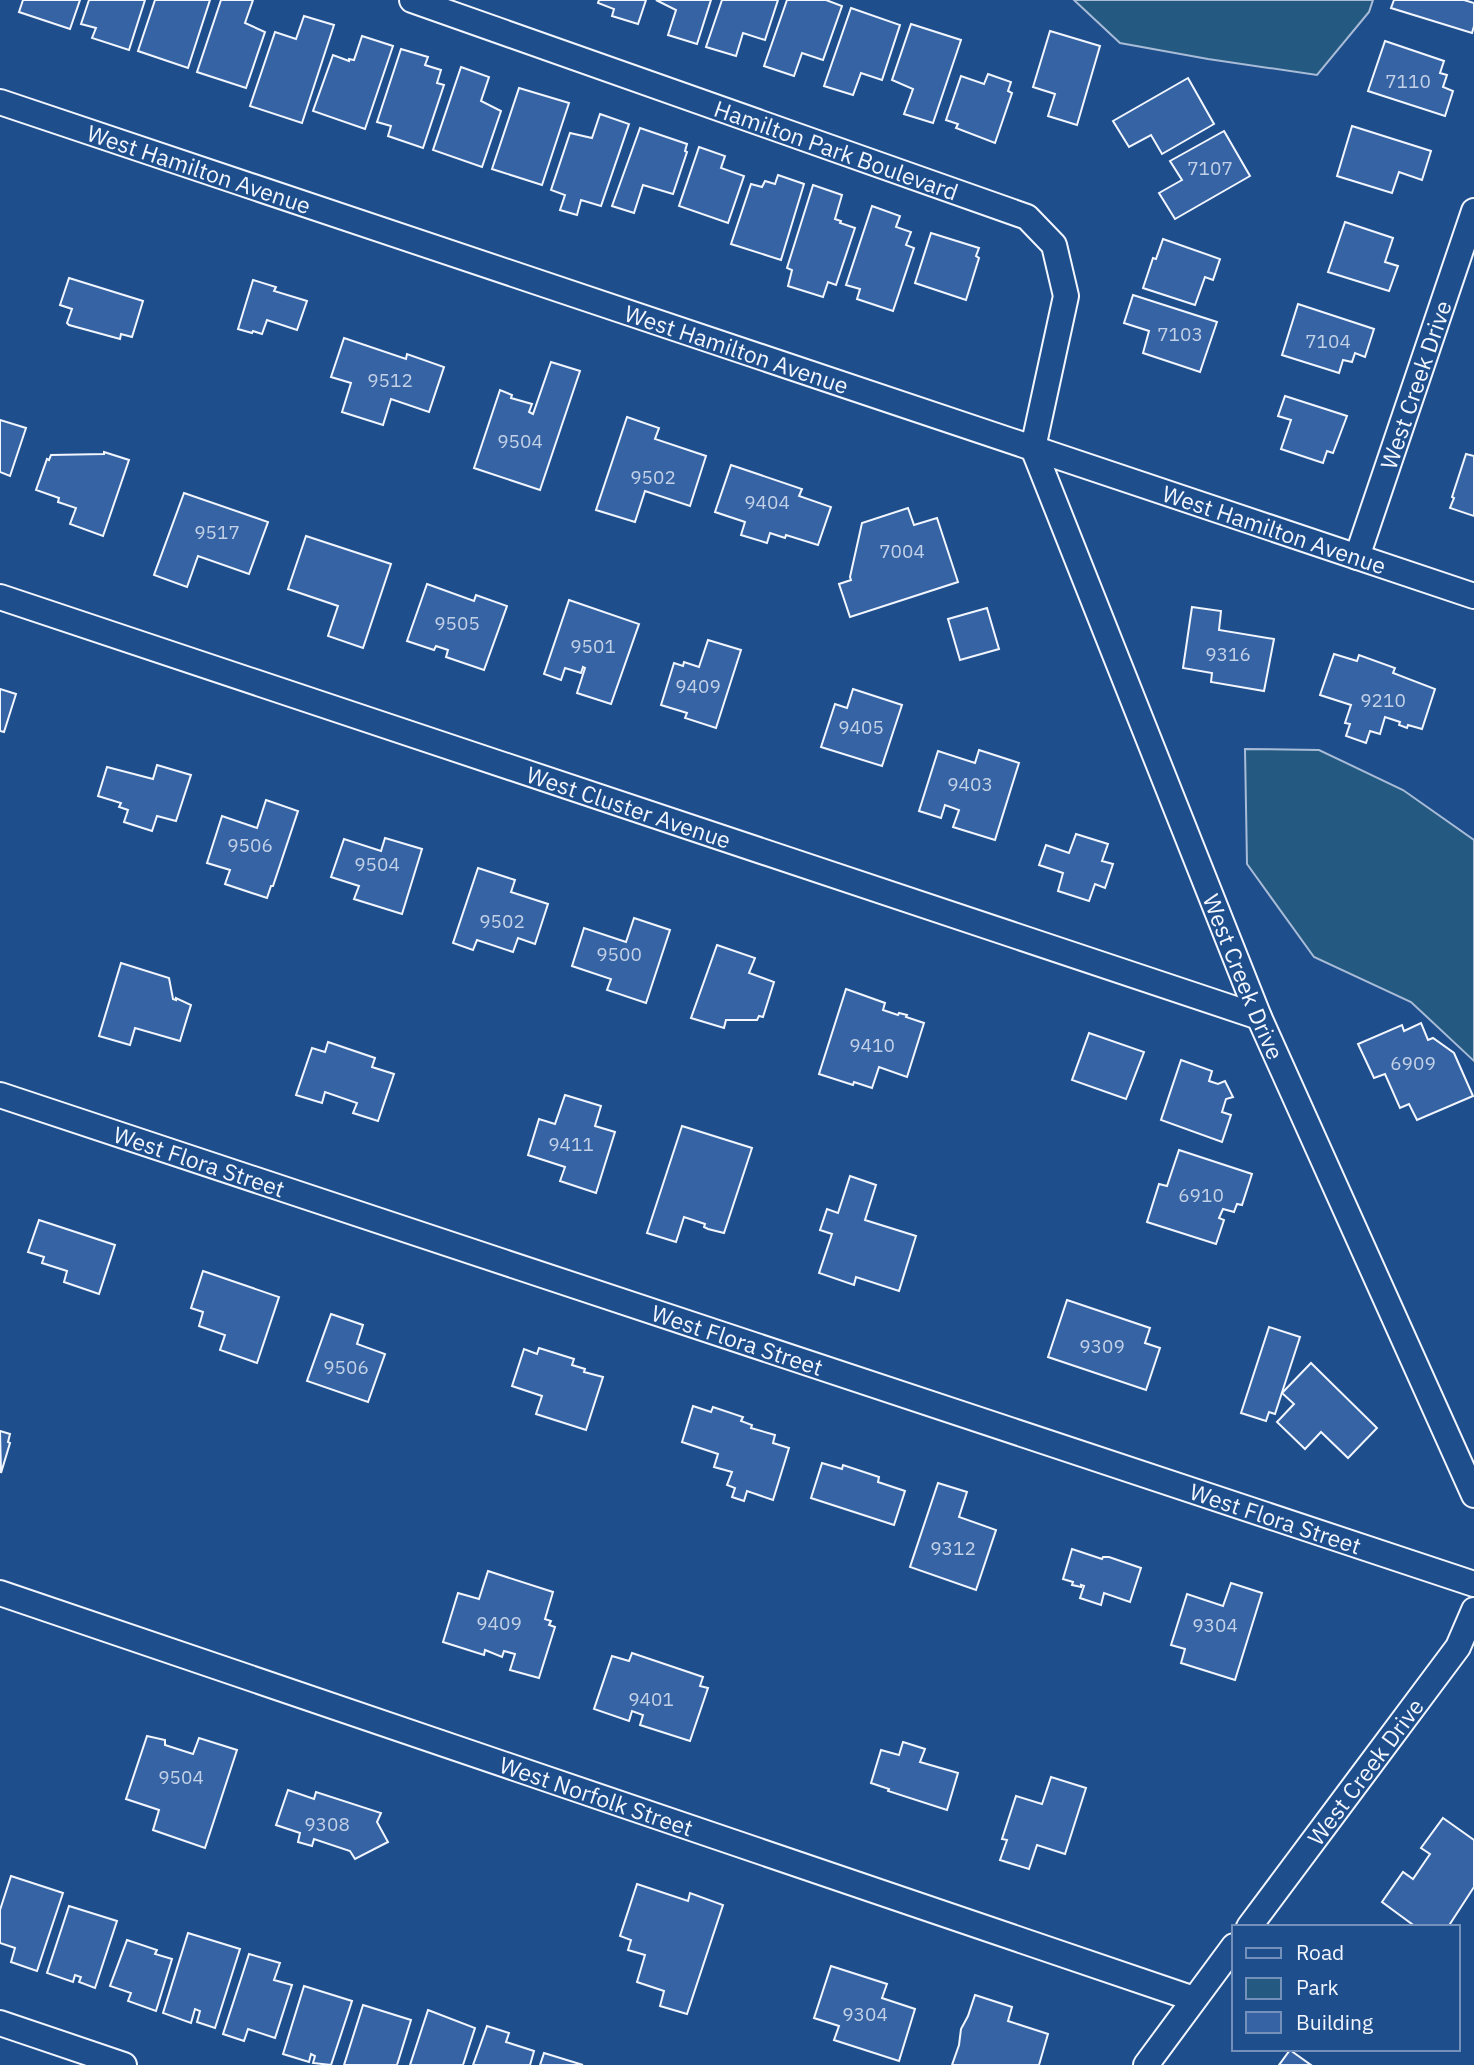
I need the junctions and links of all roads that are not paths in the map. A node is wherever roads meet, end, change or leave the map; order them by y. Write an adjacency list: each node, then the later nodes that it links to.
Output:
1 (412, 0): 4 (street, Hamilton Park Boulevard)
2 (0, 103): 4 (street, West Hamilton Avenue)
3 (1474, 211): 5 (street, West Creek Drive)
4 (1033, 448): 5 (street, West Hamilton Avenue); 8 (street, West Creek Drive)
5 (1357, 557): 6 (street, West Hamilton Avenue)
6 (1474, 596)
7 (0, 597): 8 (street, West Cluster Avenue)
8 (1259, 1017): 10 (street, West Creek Drive)
9 (0, 1095): 11 (street, West Flora Street)
10 (1474, 1495)
11 (1474, 1584)
12 (0, 1593): 16 (street, West Norfolk Street)
13 (1474, 1610): 14 (street, West Creek Drive)
14 (1250, 1925)
15 (1232, 1949): 16 (street)
16 (1194, 1999): 19 (street)
17 (0, 2023): 18 (street)
18 (124, 2065)
19 (1146, 2065)

